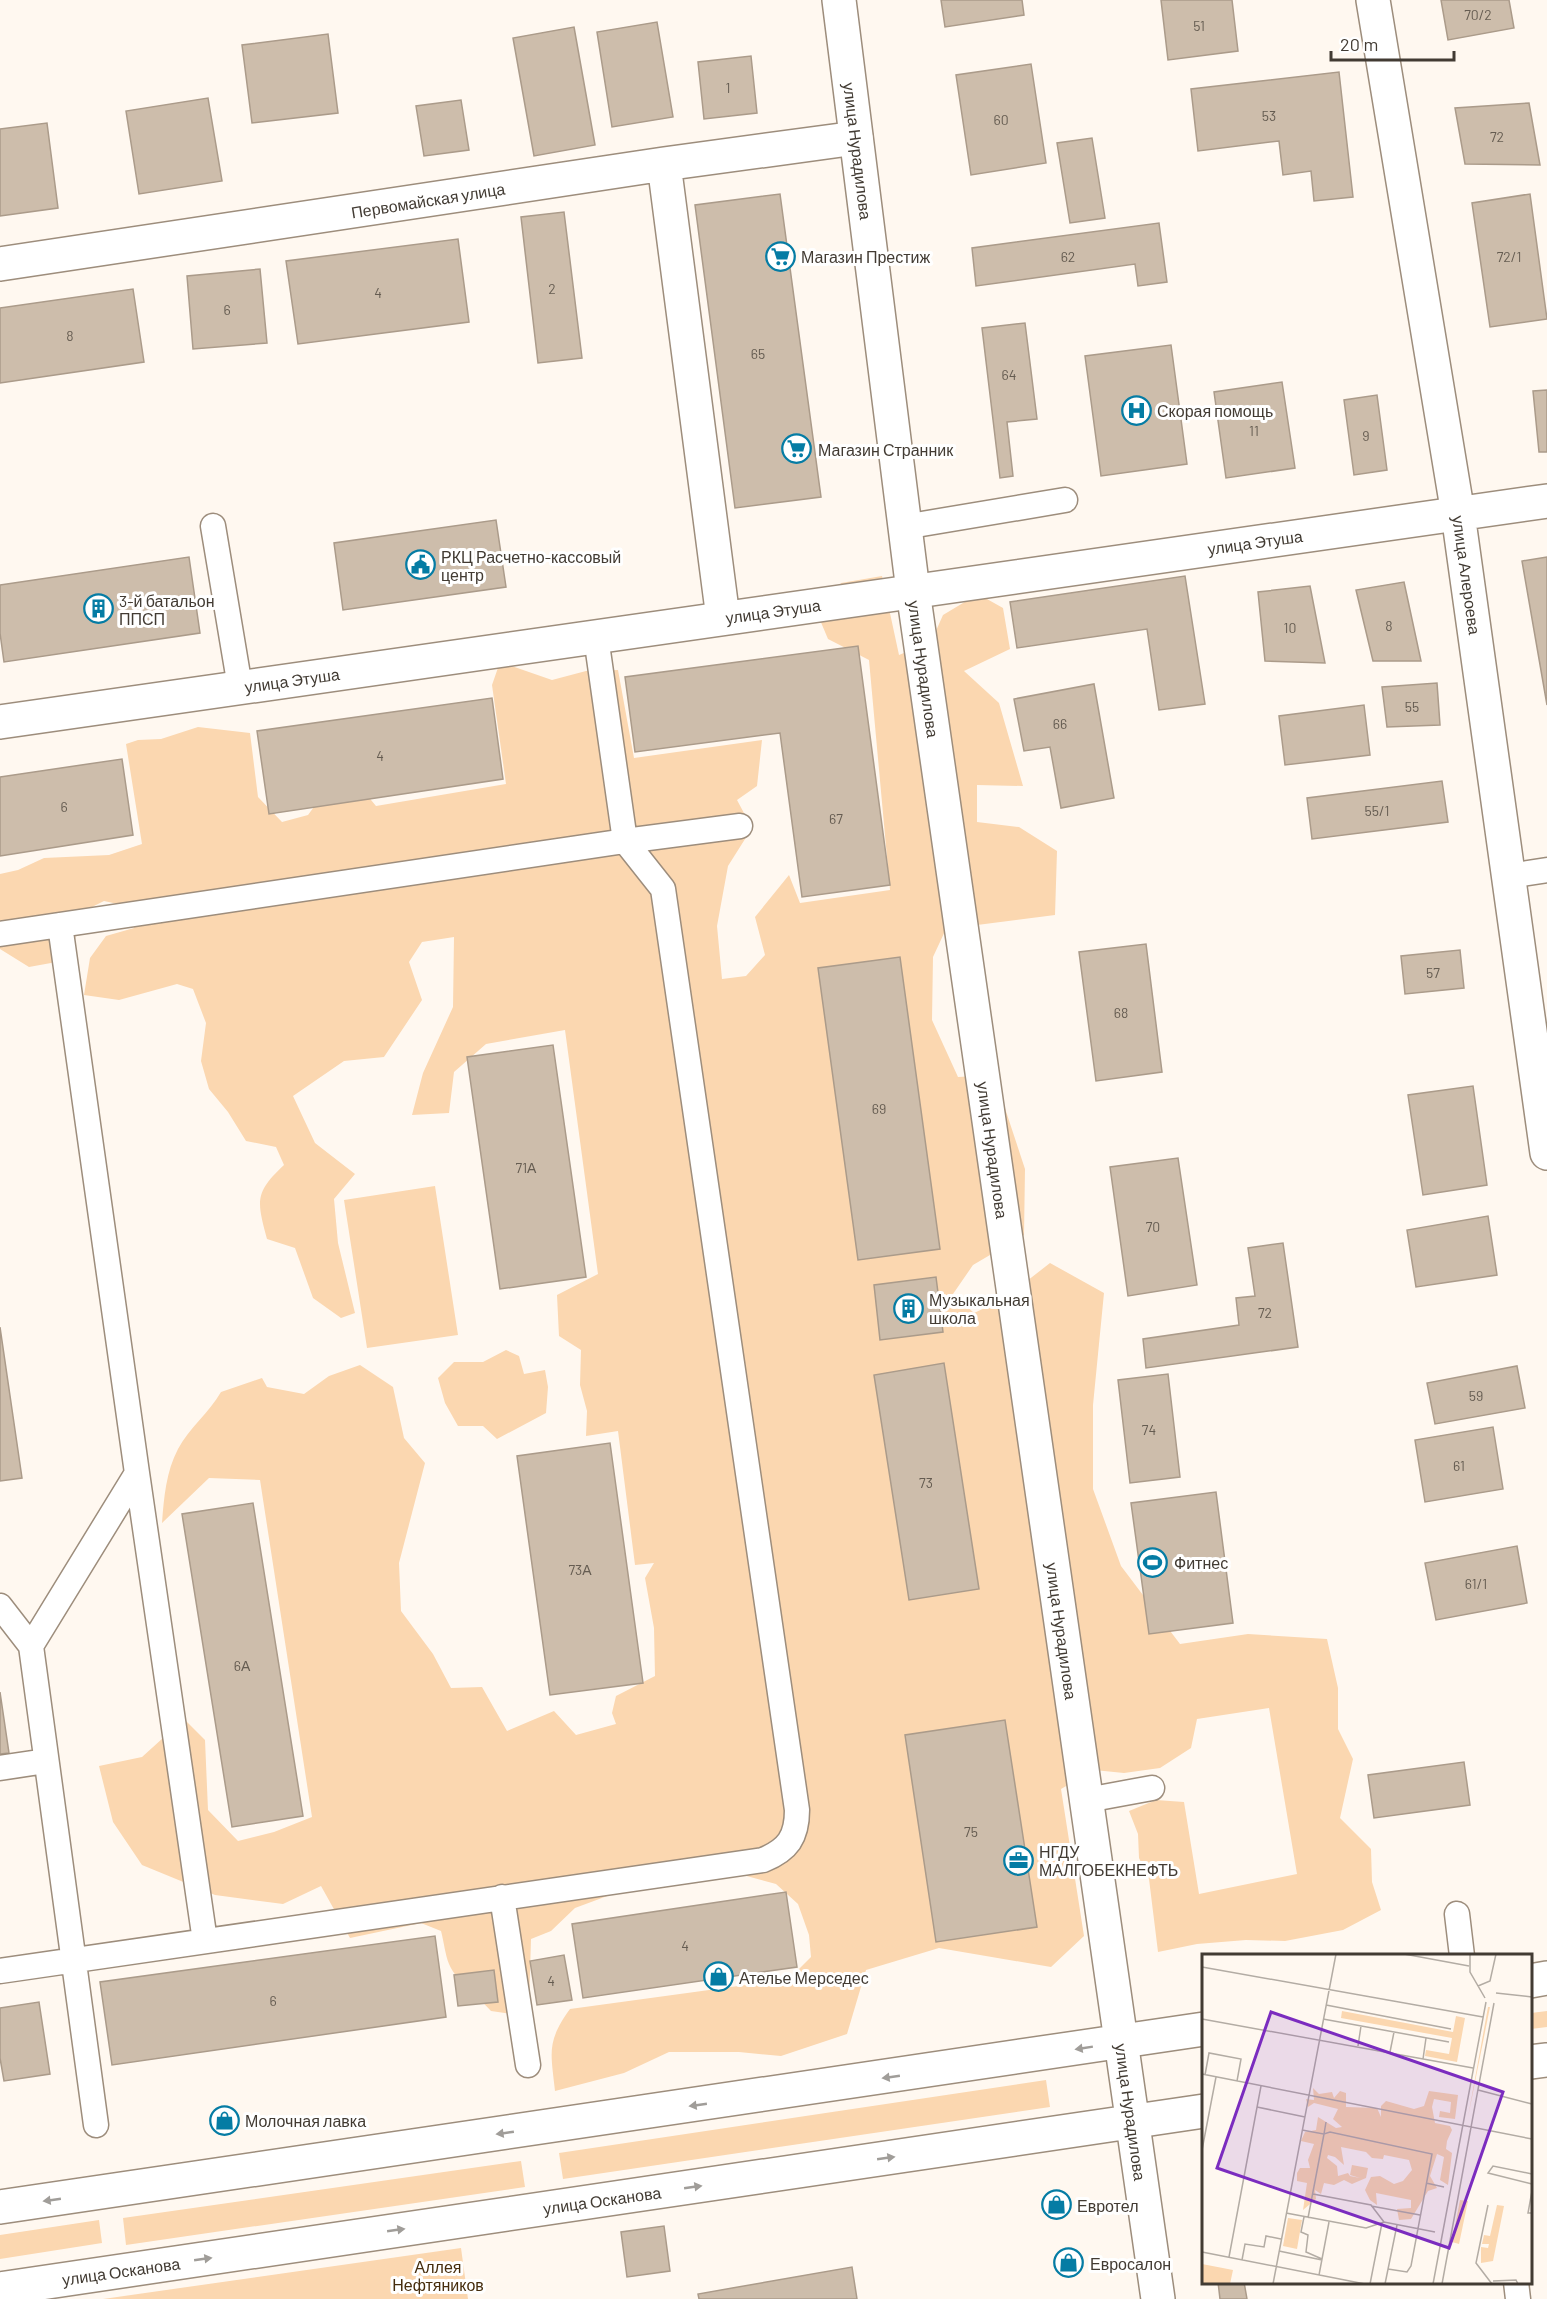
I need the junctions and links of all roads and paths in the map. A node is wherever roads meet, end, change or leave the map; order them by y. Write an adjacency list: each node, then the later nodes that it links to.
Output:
1 (838, 0): 3 (street, улица Нурадилова)
2 (1373, 0): 8 (street, улица Алероева)
3 (856, 138): 4 (street, Первомайская улица); 10 (street, улица Нурадилова)
4 (664, 164): 5 (street, Первомайская улица); 12 (street)
5 (0, 264)
6 (1065, 500): 10 (lane)
7 (1547, 501): 8 (street, улица Этуша)
8 (1458, 513): 11 (street, улица Этуша); 19 (street, улица Алероева)
9 (213, 526): 14 (lane)
10 (904, 527): 11 (street, улица Нурадилова)
11 (913, 591): 12 (street, улица Этуша); 29 (street, улица Нурадилова)
12 (723, 618): 13 (street, улица Этуша)
13 (596, 637): 14 (street, улица Этуша); 17 (lane)
14 (240, 687): 15 (street, улица Этуша)
15 (0, 722)
16 (740, 826): 17 (lane)
17 (625, 842): 20 (lane); 30 (lane)
18 (1547, 870): 19 (lane)
19 (1509, 876): 22 (street, улица Алероева)
20 (60, 925): 21 (lane); 23 (lane)
21 (0, 934)
22 (1547, 1153)
23 (137, 1473): 25 (lane); 32 (lane)
24 (5, 1618): 25 (lane)
25 (31, 1646): 26 (lane)
26 (46, 1761): 27 (lane); 34 (lane)
27 (0, 1768)
28 (1152, 1788): 29 (lane)
29 (1087, 1800): 39 (street, улица Нурадилова)
30 (502, 1897): 32 (lane); 42 (lane)
31 (1457, 1914): 33 (lane)
32 (205, 1941): 34 (lane)
33 (1462, 1954)
34 (73, 1959): 35 (lane); 45 (lane)
35 (0, 1971)
36 (1547, 1978): 37 (street)
37 (1532, 1981)
38 (1202, 2029): 39 (street)
39 (1121, 2042): 44 (street, улица Нурадилова); 46 (street, one-way to 46)
40 (1547, 2060): 41 (street)
41 (1532, 2062)
42 (528, 2065)
43 (1202, 2111): 44 (street, улица Осканова)
44 (1133, 2121): 48 (street, улица Осканова, one-way to 44); 49 (street, улица Нурадилова)
45 (96, 2125)
46 (0, 2207)
47 (1516, 2284): 50 (lane)
48 (0, 2289)
49 (1158, 2299)
50 (1518, 2299)

